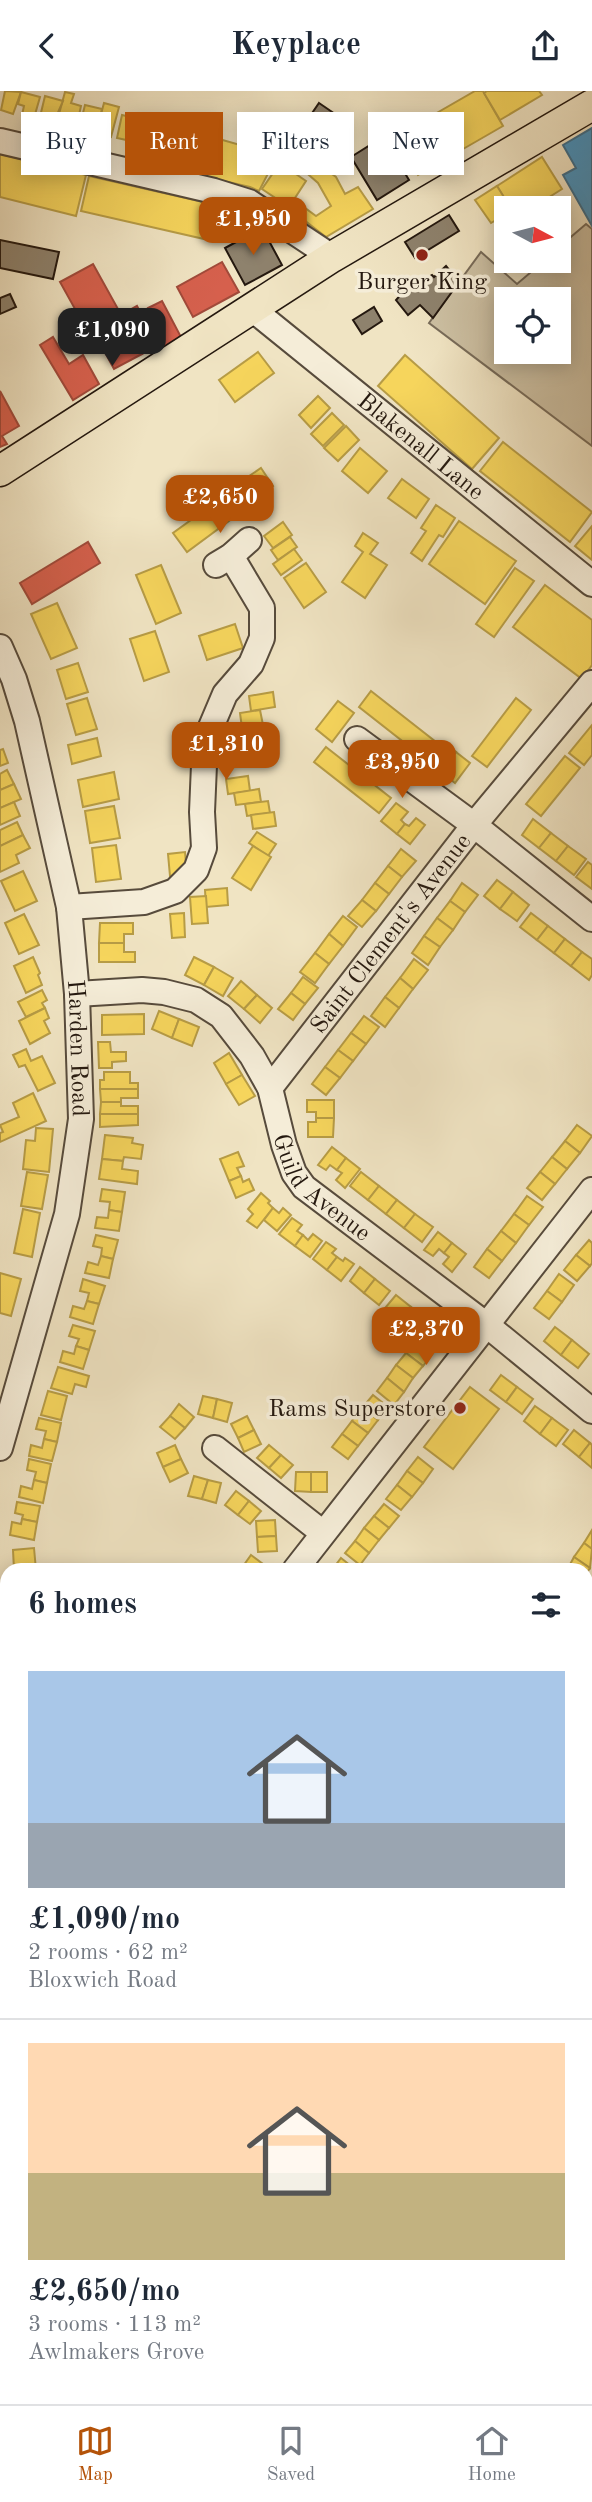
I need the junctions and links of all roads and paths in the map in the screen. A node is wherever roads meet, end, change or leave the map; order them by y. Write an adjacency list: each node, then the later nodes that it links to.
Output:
1 (592, 105): 3 (main road)
2 (0, 141): 3 (street)
3 (332, 257): 4 (main road)
4 (251, 308): 5 (main road); 7 (street, Blakenall Lane)
5 (0, 471)
6 (232, 554): 12 (street)
7 (592, 584)
8 (0, 647): 12 (street, Harden Road)
9 (592, 683): 11 (street, Saint Clement's Avenue)
10 (357, 739): 11 (street)
11 (474, 825): 13 (street); 15 (street, Saint Clement's Avenue)
12 (69, 907): 14 (street, Harden Road)
13 (592, 919)
14 (77, 994): 15 (street, Guild Avenue); 19 (street, Harden Road)
15 (270, 1088): 17 (street, Guild Avenue)
16 (592, 1191): 17 (street)
17 (488, 1326): 18 (street, Guild Avenue); 21 (street)
18 (592, 1411)
19 (0, 1448)
20 (215, 1448): 21 (street)
21 (323, 1533): 22 (street)
22 (300, 1563)

